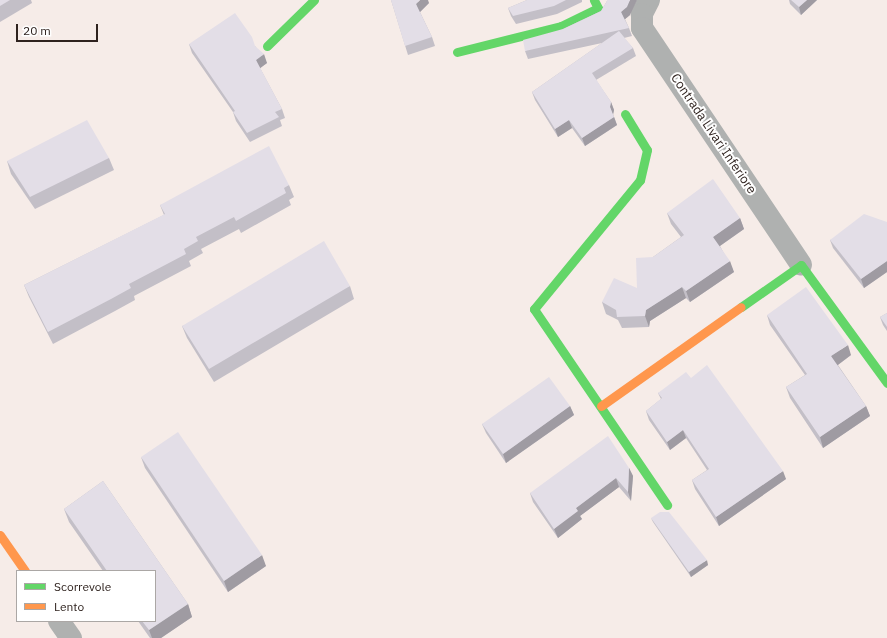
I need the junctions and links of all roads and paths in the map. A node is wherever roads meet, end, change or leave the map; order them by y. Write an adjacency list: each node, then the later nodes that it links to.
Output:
1 (314, 0): 4 (street)
2 (594, 0): 5 (street)
3 (649, 0): 7 (street, Contrada Livari Inferiore)
4 (267, 46)
5 (457, 52)
6 (625, 114): 9 (street)
7 (801, 265): 8 (street, Contrada Livari Inferiore); 9 (street)
8 (887, 383)
9 (601, 406): 10 (street)
10 (667, 505)
11 (0, 535): 12 (street)
12 (24, 570)
13 (60, 622): 14 (street)
14 (71, 638)

